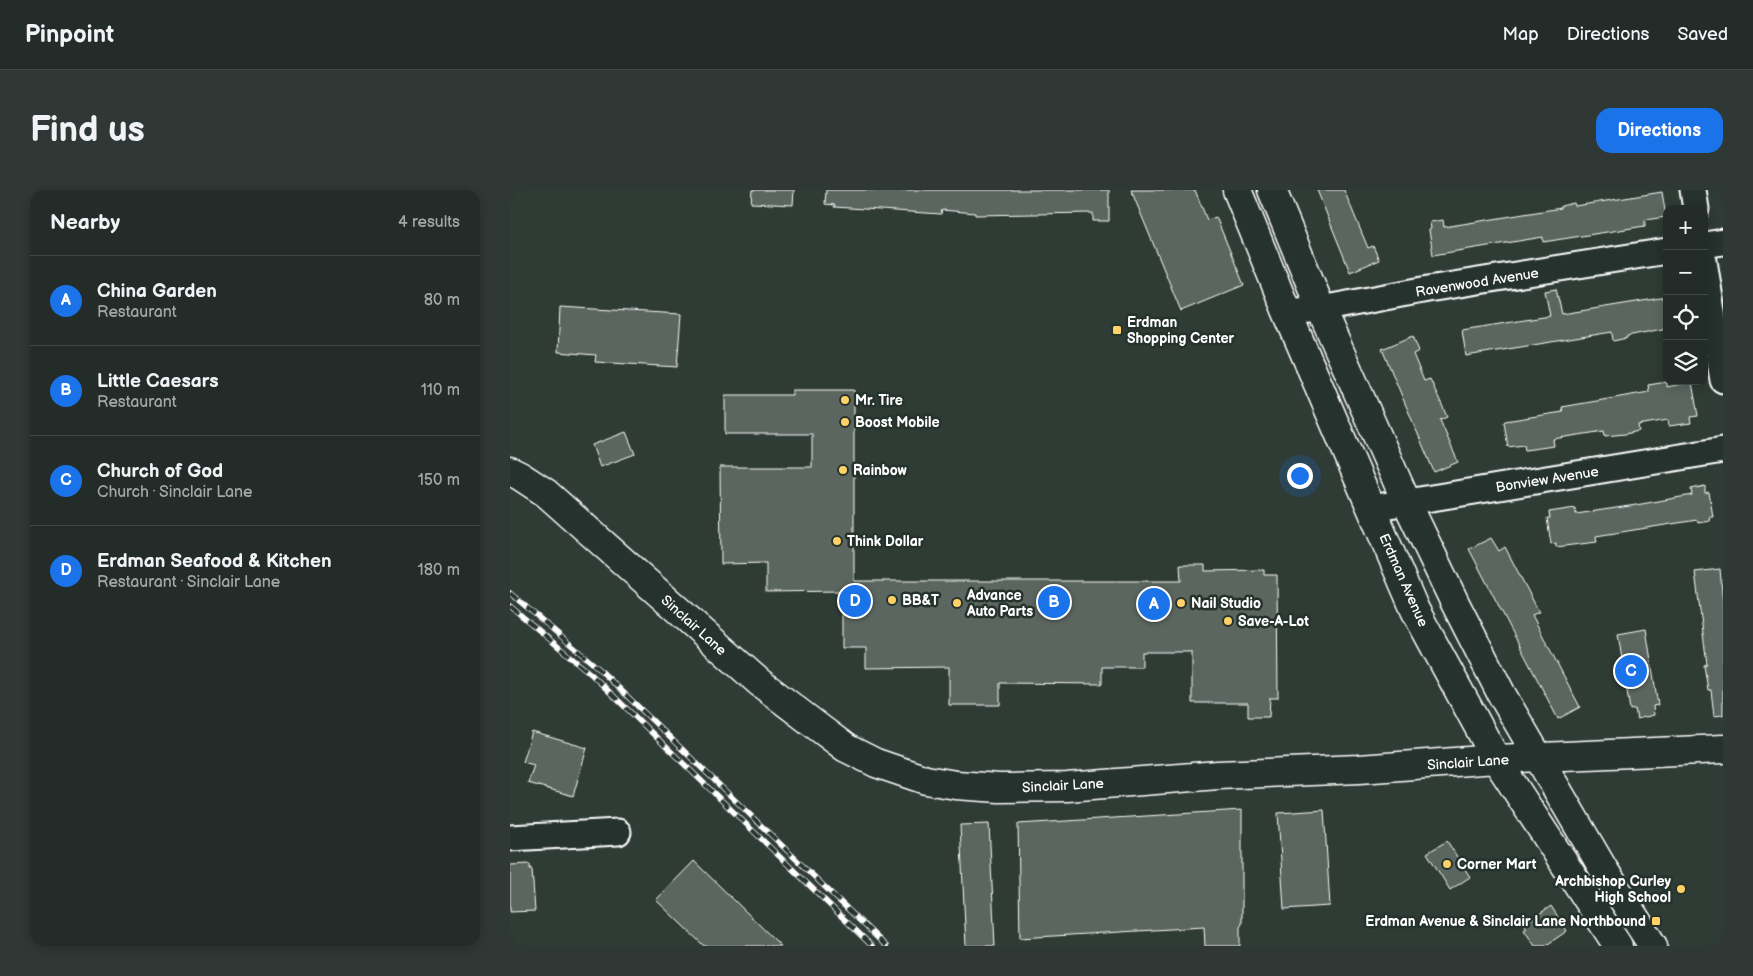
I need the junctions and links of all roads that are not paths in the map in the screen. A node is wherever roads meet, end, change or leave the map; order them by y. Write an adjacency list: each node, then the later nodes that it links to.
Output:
1 (1237, 190): 10 (main road, Erdman Avenue)
2 (1272, 190): 9 (main road)
3 (1693, 190): 4 (street)
4 (1695, 205)
5 (1723, 242): 6 (street)
6 (1708, 244)
7 (1663, 252): 9 (street, Ravenwood Avenue)
8 (1708, 286): 11 (street)
9 (1321, 309): 10 (street, Ravenwood Avenue); 14 (main road)
10 (1287, 312): 15 (main road, Erdman Avenue)
11 (1723, 380)
12 (1723, 450): 14 (street, Bonview Avenue)
13 (510, 471): 18 (main road, Sinclair Lane)
14 (1406, 501): 15 (street, Bonview Avenue); 17 (main road)
15 (1371, 508): 18 (main road, Erdman Avenue)
16 (1723, 750): 17 (main road, Sinclair Lane)
17 (1538, 757): 18 (main road, Sinclair Lane); 22 (main road)
18 (1496, 759): 21 (main road, Erdman Avenue)
19 (618, 832): 20 (street)
20 (510, 838)
21 (1618, 946)
22 (1652, 946)

